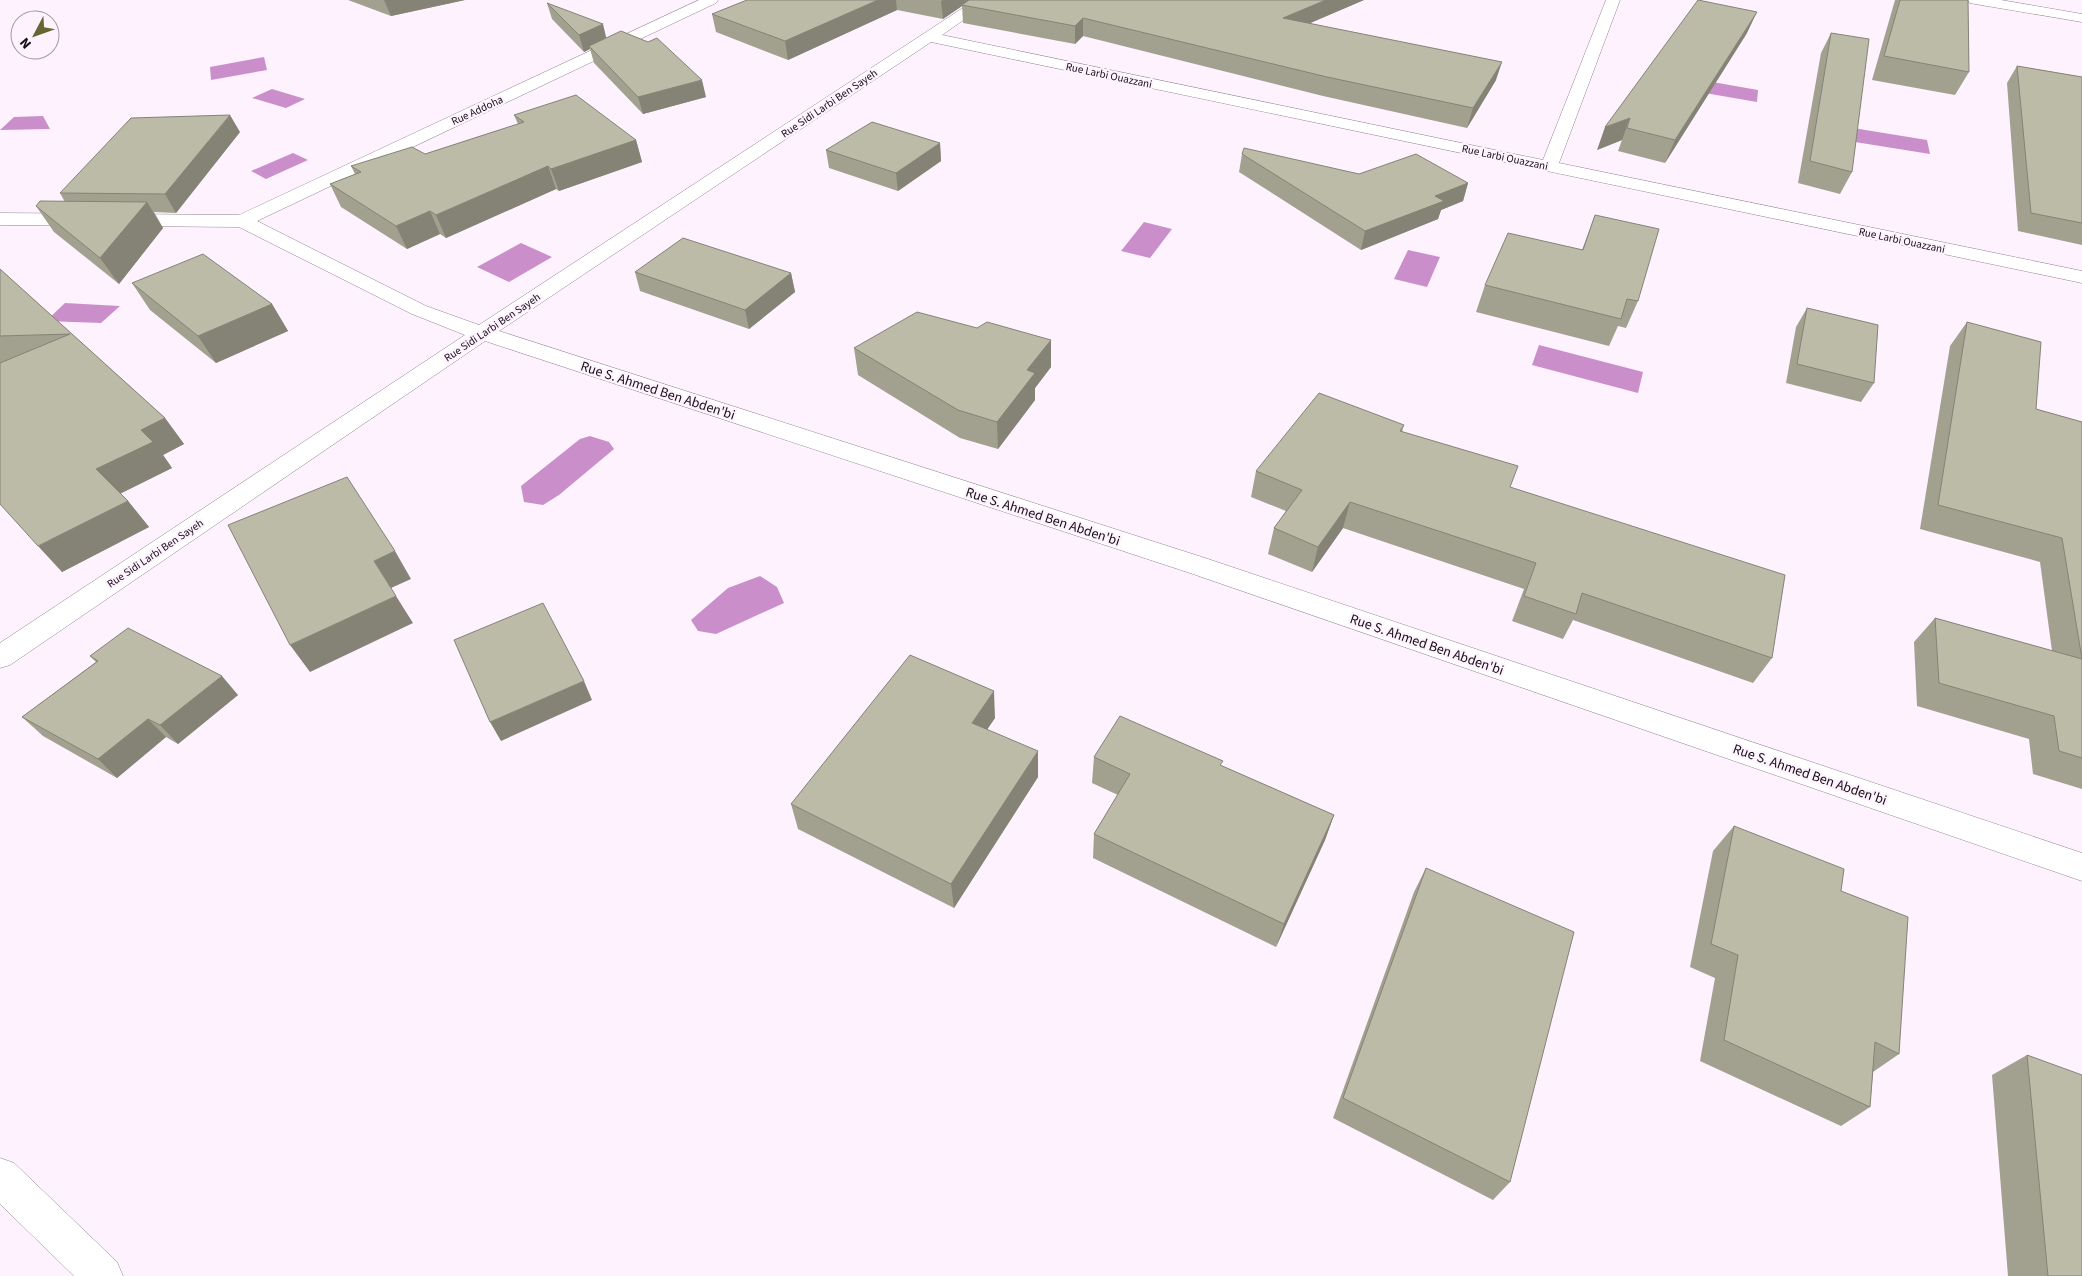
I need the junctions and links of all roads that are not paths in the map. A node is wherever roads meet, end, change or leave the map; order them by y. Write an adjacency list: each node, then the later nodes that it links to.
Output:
1 (711, 0): 9 (street, Rue Addoha)
2 (985, 0): 6 (street, Rue Sidi Larbi Ben Sayeh)
3 (1613, 0): 7 (street)
4 (1975, 0): 5 (street)
5 (2082, 18)
6 (928, 37): 7 (street, Rue Larbi Ouazzani); 11 (street, Rue Sidi Larbi Ben Sayeh)
7 (1549, 166): 10 (street, Rue Larbi Ouazzani)
8 (0, 219): 9 (street, Rue S. Ahmed Ben Abden'bi)
9 (242, 221): 11 (street, Rue S. Ahmed Ben Abden'bi)
10 (2082, 277)
11 (482, 334): 12 (street, Rue Sidi Larbi Ben Sayeh); 13 (street, Rue S. Ahmed Ben Abden'bi)
12 (0, 657)
13 (2082, 867)
14 (0, 1177): 15 (street)
15 (103, 1276)

